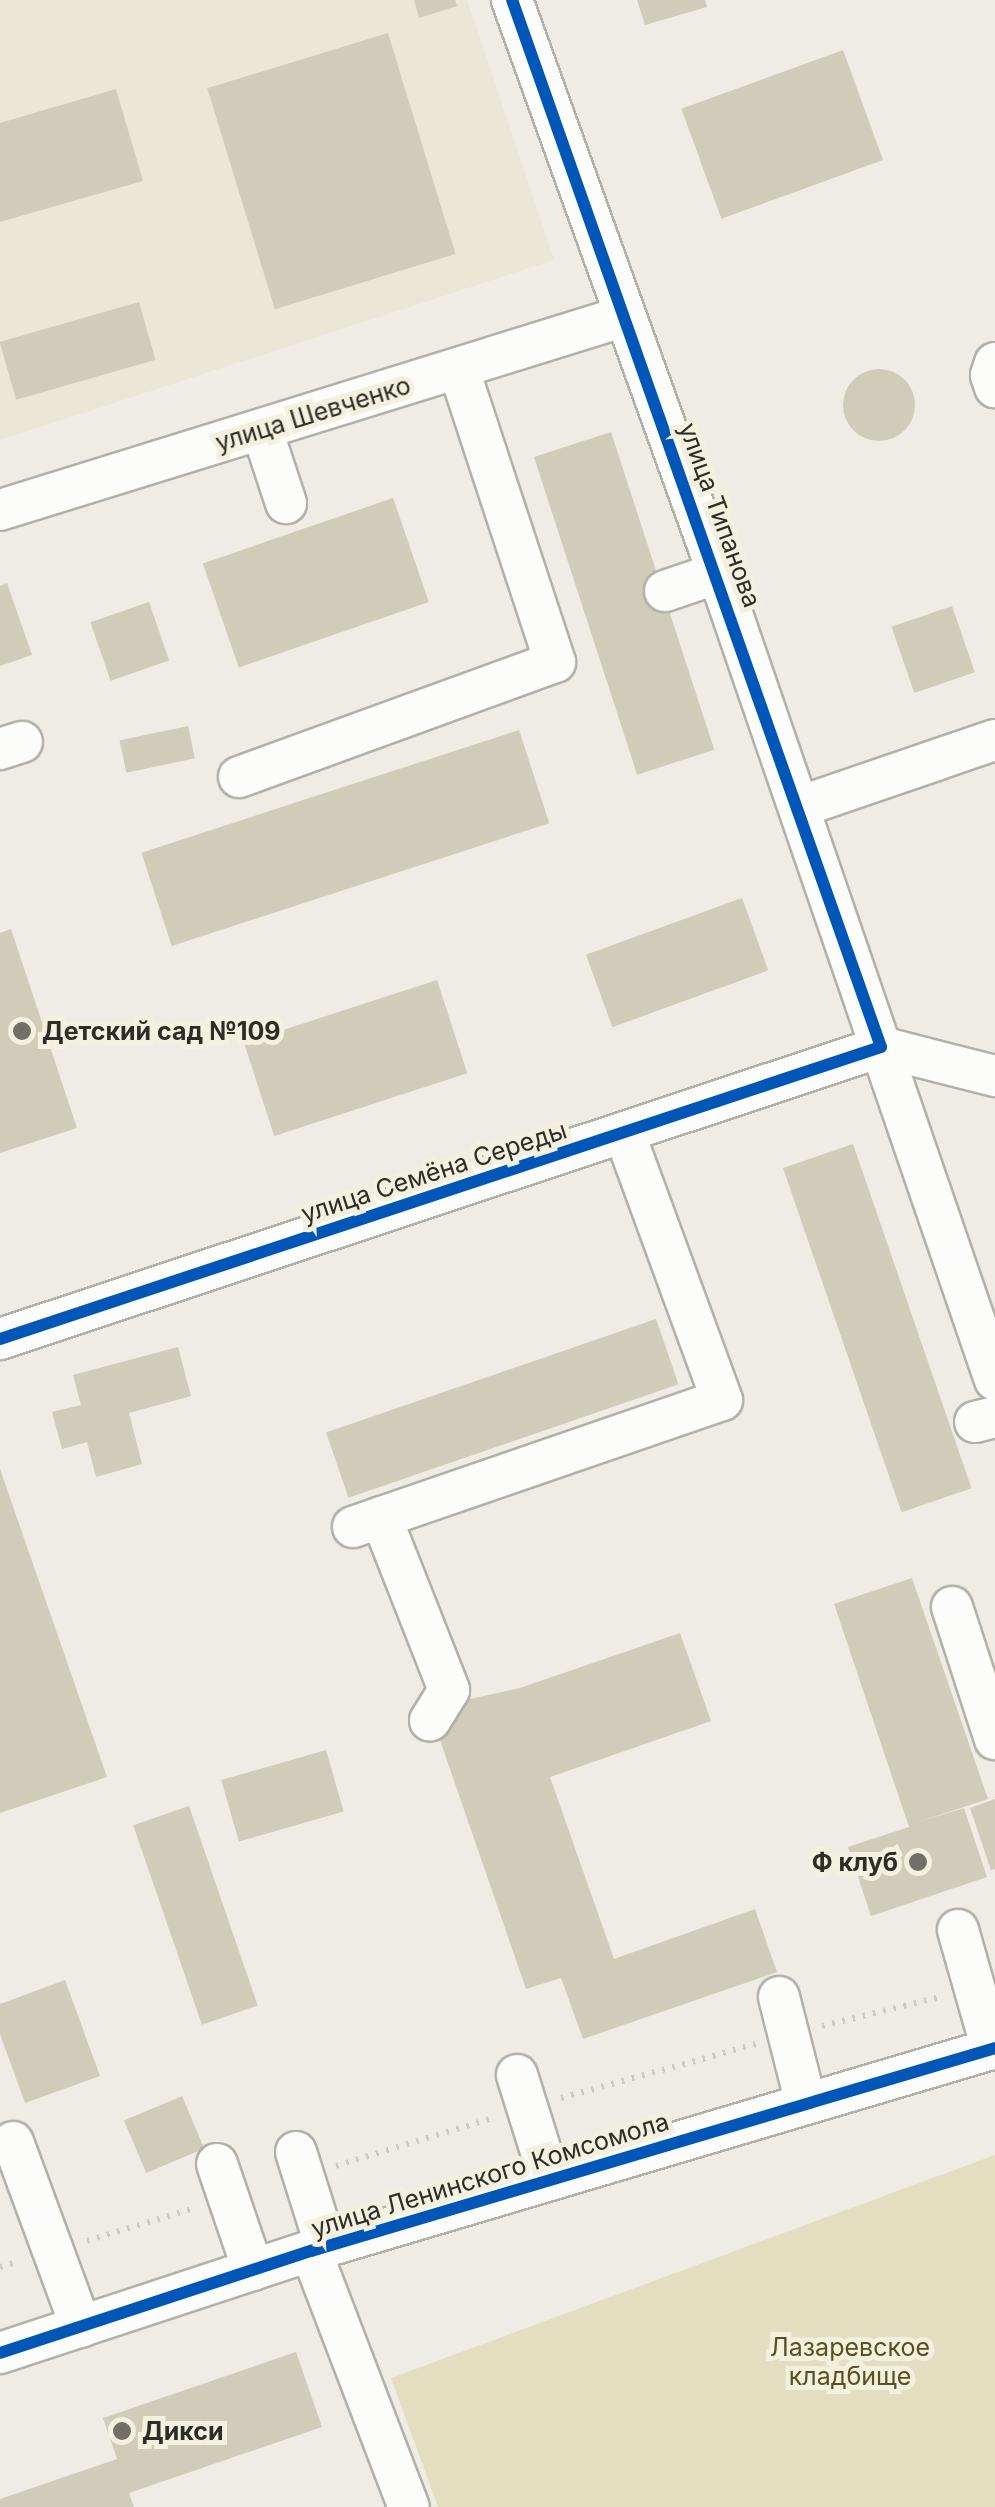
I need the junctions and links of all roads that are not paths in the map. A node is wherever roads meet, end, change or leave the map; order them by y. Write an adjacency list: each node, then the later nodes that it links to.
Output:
1 (512, 0): 2 (street, улица Типанова)
2 (625, 316): 4 (street, улица Шевченко); 9 (street, улица Типанова)
3 (995, 363): 5 (street)
4 (459, 370): 6 (street, улица Шевченко); 12 (street)
5 (995, 387)
6 (262, 430): 7 (street); 8 (street, улица Шевченко)
7 (286, 503)
8 (0, 510)
9 (718, 573): 10 (street); 13 (street, улица Типанова)
10 (665, 591)
11 (995, 740): 13 (street)
12 (240, 777)
13 (798, 807): 14 (street, улица Типанова)
14 (881, 1047): 15 (street); 16 (street, улица Семёна Середы); 17 (street, улица Типанова)
15 (995, 1076)
16 (624, 1132): 18 (street, улица Семёна Середы); 21 (street)
17 (982, 1294): 19 (street, улица Типанова)
18 (0, 1339)
19 (995, 1380)
20 (952, 1607): 22 (street)
21 (430, 1720)
22 (995, 1739)
23 (958, 1930): 25 (street)
24 (779, 1997): 27 (street)
25 (993, 2049): 27 (street, улица Ленинского Комсомола)
26 (517, 2074): 31 (street)
27 (806, 2104): 31 (street, улица Ленинского Комсомола)
28 (13, 2142): 34 (street)
29 (296, 2152): 32 (street)
30 (217, 2164): 33 (street)
31 (550, 2180): 32 (street, улица Ленинского Комсомола)
32 (318, 2249): 33 (street, улица Ленинского Комсомола); 36 (street)
33 (253, 2270): 34 (street, улица Ленинского Комсомола)
34 (81, 2327): 35 (street, улица Ленинского Комсомола)
35 (3, 2340)
36 (409, 2507)

